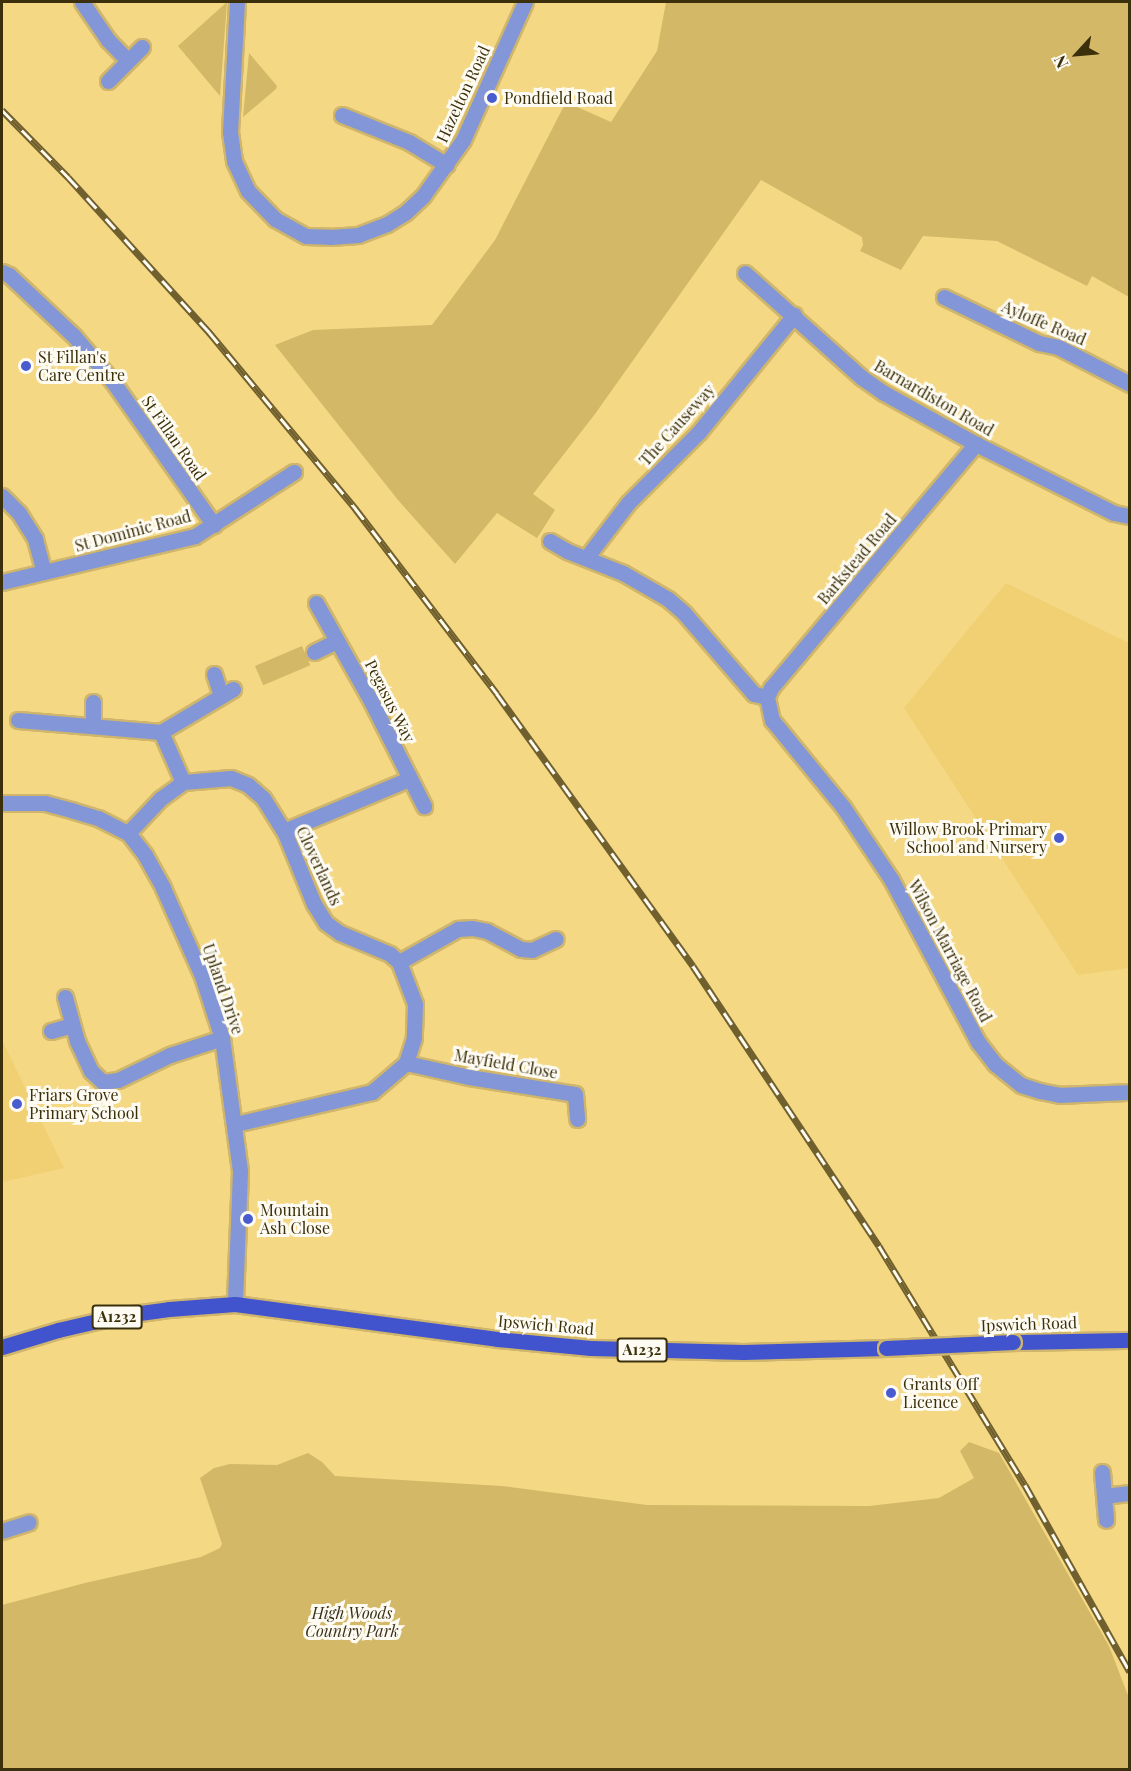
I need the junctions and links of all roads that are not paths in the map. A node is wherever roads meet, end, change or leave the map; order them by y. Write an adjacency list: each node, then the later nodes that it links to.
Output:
1 (82, 2): 6 (street)
2 (237, 2): 9 (street, Hazelton Road)
3 (507, 2): 4 (street)
4 (524, 4): 9 (street, Hazelton Road)
5 (142, 47): 6 (street)
6 (127, 60): 7 (street)
7 (108, 81)
8 (342, 115): 9 (street)
9 (447, 165)
10 (2, 272): 19 (street, St Fillan Road)
11 (745, 273): 13 (street, Barnardiston Road)
12 (944, 297): 14 (street, Ayloffe Road)
13 (794, 315): 15 (street, Barnardiston Road); 21 (street, The Causeway)
14 (1130, 384)
15 (976, 444): 18 (street, Barnardiston Road); 28 (street, Barkstead Road)
16 (294, 472): 19 (street, St Dominic Road)
17 (2, 496): 22 (street)
18 (1130, 516)
19 (214, 525): 22 (street, St Dominic Road)
20 (550, 541): 21 (street)
21 (586, 558): 28 (street)
22 (44, 572): 23 (street, St Dominic Road)
23 (2, 582)
24 (316, 603): 25 (street, Pegasus Way)
25 (337, 641): 26 (street); 33 (street, Pegasus Way)
26 (314, 652)
27 (214, 674): 32 (street)
28 (767, 697): 46 (street, Wilson Marriage Road)
29 (93, 702): 31 (street)
30 (18, 720): 31 (street)
31 (93, 724): 32 (street)
32 (161, 732): 34 (street)
33 (409, 779): 36 (street, Pegasus Way); 37 (street)
34 (183, 782): 37 (street, Cloverlands); 38 (street)
35 (2, 803): 38 (street, Upland Drive)
36 (424, 806)
37 (284, 831): 40 (street, Cloverlands)
38 (128, 833): 44 (street, Upland Drive)
39 (556, 939): 40 (street)
40 (399, 962): 45 (street)
41 (65, 997): 42 (street)
42 (72, 1024): 43 (street); 44 (street)
43 (51, 1031)
44 (222, 1038): 48 (street, Upland Drive)
45 (406, 1063): 47 (street, Mayfield Close); 48 (street)
46 (1130, 1092)
47 (577, 1119)
48 (236, 1124): 49 (street, Upland Drive)
49 (235, 1304): 50 (main road, Ipswich Road / A1232, bridge); 51 (main road, Ipswich Road / A1232)
50 (1130, 1340)
51 (2, 1347)
52 (1102, 1472): 54 (street)
53 (1130, 1493): 54 (street)
54 (1104, 1496): 55 (street)
55 (1106, 1520)
56 (29, 1522): 57 (street)
57 (2, 1531)

